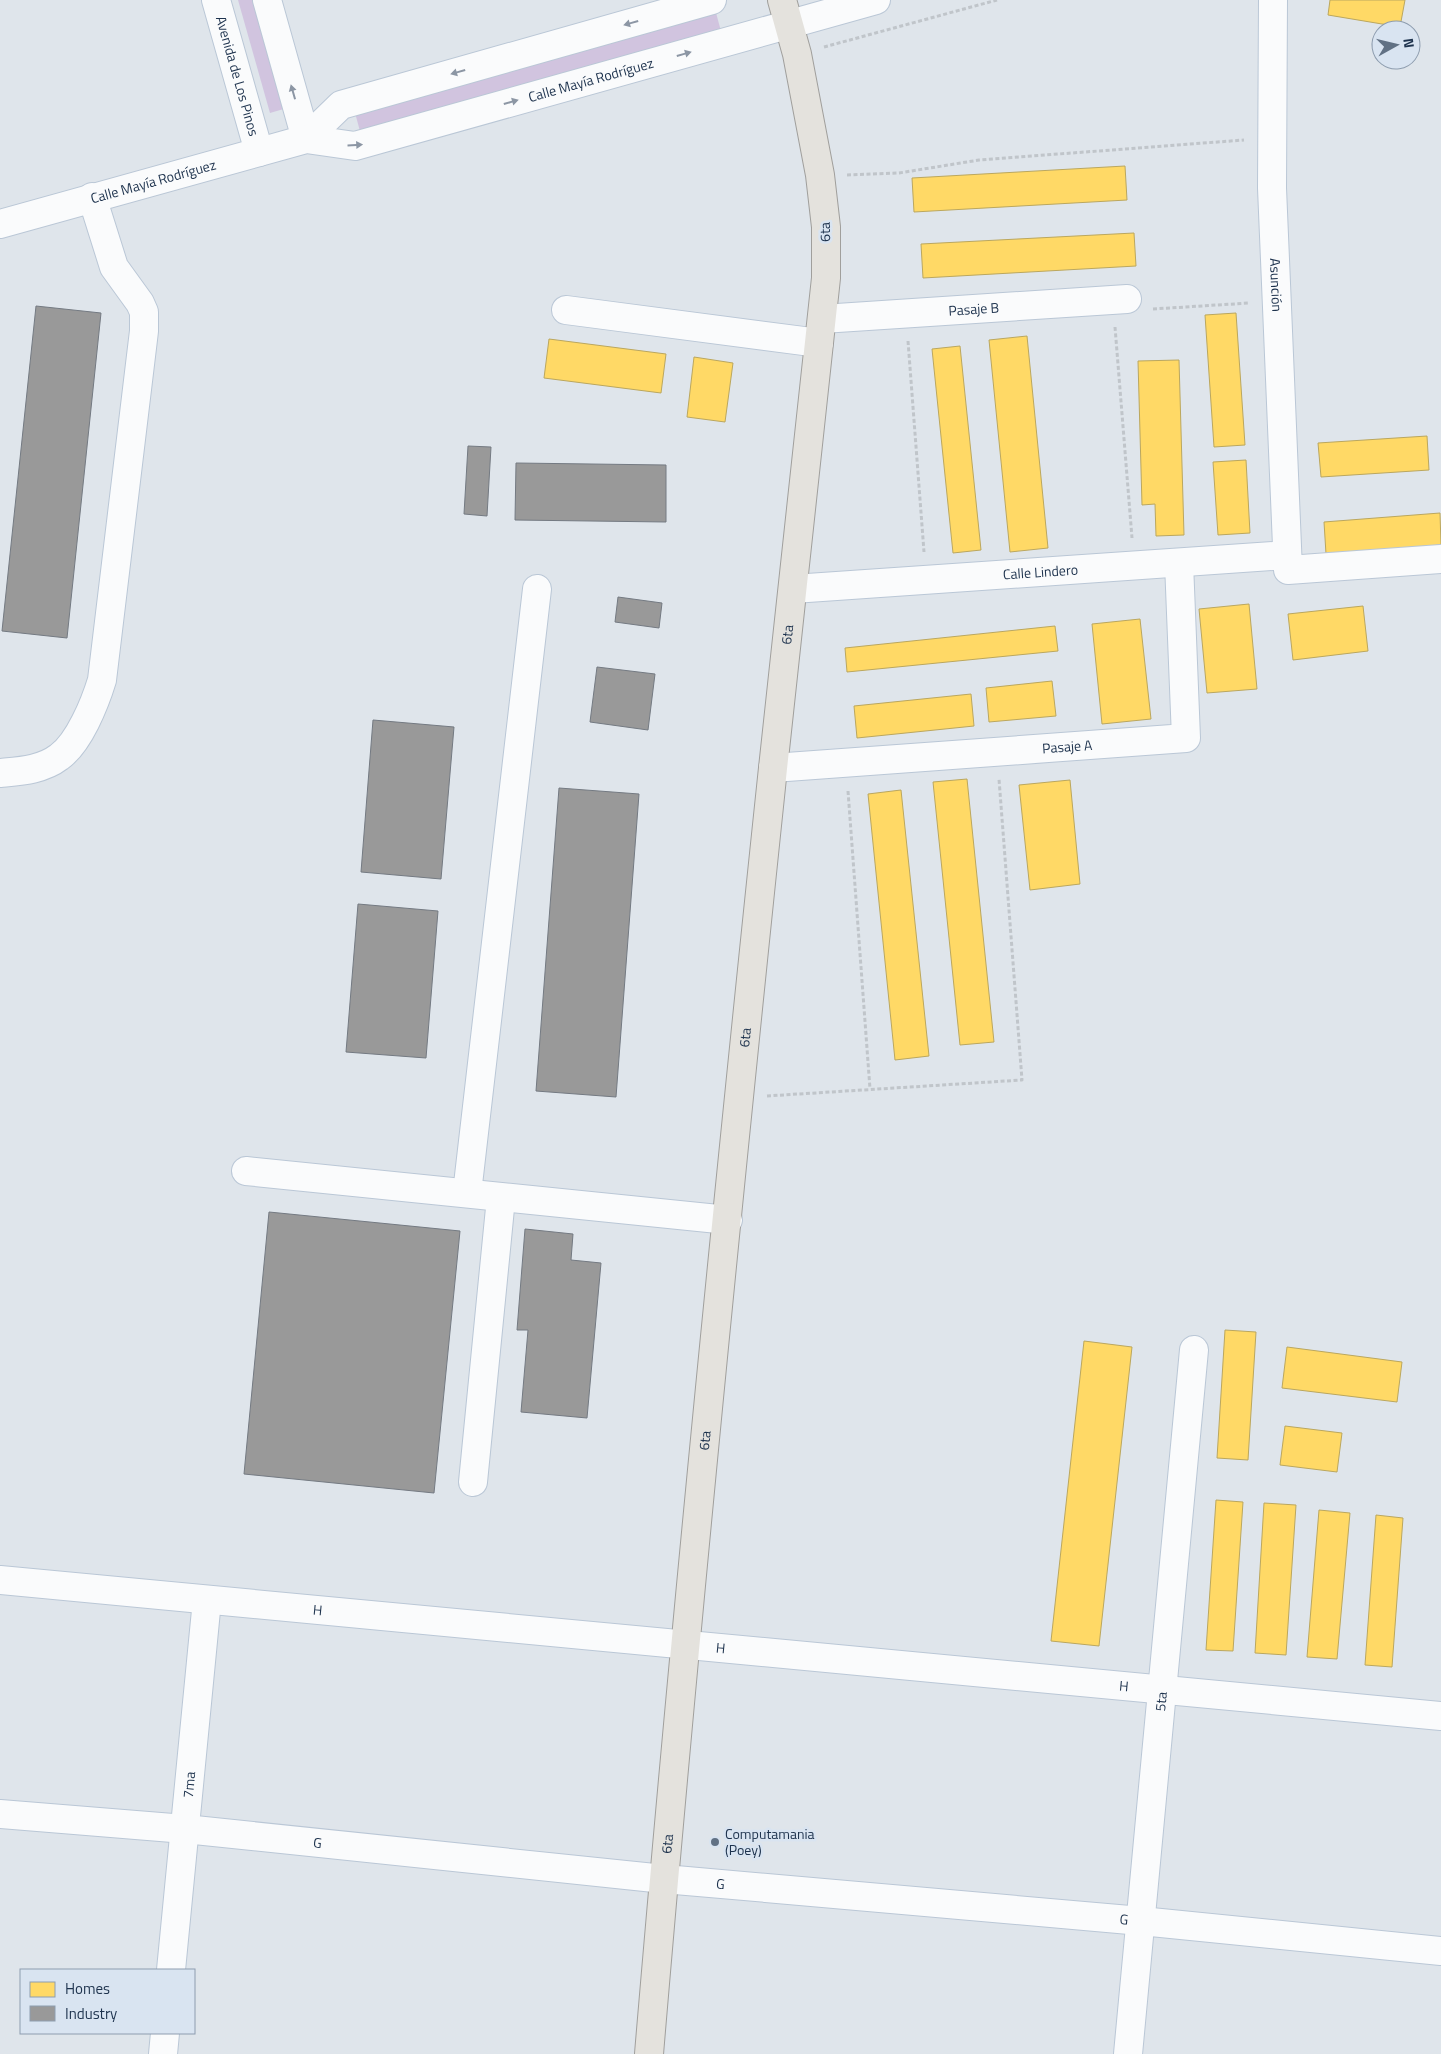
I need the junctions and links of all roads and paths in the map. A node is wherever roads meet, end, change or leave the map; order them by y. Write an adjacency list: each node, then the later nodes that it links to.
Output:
1 (216, 0): 11 (street, Avenida de Los Pinos)
2 (268, 0): 10 (street, one-way to 2)
3 (712, 0): 10 (street, Calle Mayía Rodríguez, one-way to 10)
4 (876, 0): 7 (street, Calle Mayía Rodríguez)
5 (997, 0): 8 (path)
6 (1273, 0): 9 (street, Asunción)
7 (785, 12): 8 (main road, 6ta); 10 (street, Calle Mayía Rodríguez, one-way to 7)
8 (796, 54): 12 (main road, 6ta)
9 (1272, 138): 12 (path); 16 (street, Asunción)
10 (306, 139): 11 (street, Calle Mayía Rodríguez)
11 (259, 152): 13 (street, Calle Mayía Rodríguez)
12 (820, 176): 19 (main road, 6ta)
13 (92, 197): 14 (street, Calle Mayía Rodríguez); 30 (street)
14 (0, 224)
15 (1120, 299): 16 (path); 18 (street, Pasaje B); 23 (path)
16 (1276, 301): 22 (street, Asunción)
17 (566, 310): 19 (street, Pasaje B)
18 (906, 313): 19 (street, Pasaje B); 24 (path)
19 (820, 331): 26 (main road, 6ta)
20 (1441, 560): 22 (street, Calle Lindero)
21 (1179, 563): 22 (street, Calle Lindero); 23 (street, Calle Lindero); 27 (street, Pasaje A)
22 (1287, 563)
23 (1135, 566): 24 (street, Calle Lindero)
24 (926, 580): 26 (street, Calle Lindero)
25 (537, 589): 34 (street)
26 (792, 589): 29 (main road, 6ta)
27 (997, 751): 28 (street, Pasaje A); 31 (path)
28 (846, 762): 29 (street, Pasaje A); 31 (path)
29 (773, 768): 32 (main road, 6ta)
30 (0, 773)
31 (870, 1089): 32 (path)
32 (740, 1098): 36 (main road, 6ta)
33 (246, 1172): 34 (street)
34 (466, 1193): 35 (street)
35 (500, 1198): 36 (street); 38 (street)
36 (728, 1220): 41 (main road, 6ta)
37 (1194, 1350): 42 (street, 5ta)
38 (473, 1482)
39 (0, 1580): 40 (street, H)
40 (207, 1600): 41 (street, H); 45 (street, 7ma)
41 (686, 1645): 42 (street, H); 46 (main road, 6ta)
42 (1162, 1690): 43 (street, H); 47 (street, 5ta)
43 (1441, 1716)
44 (0, 1814): 45 (street, G)
45 (185, 1829): 46 (street, G); 49 (street, 7ma)
46 (664, 1879): 47 (street, G); 52 (main road, 6ta)
47 (1141, 1921): 48 (street, G); 53 (street, 5ta)
48 (1441, 1951)
49 (171, 1969)
50 (165, 2034): 51 (street)
51 (163, 2054)
52 (649, 2054)
53 (1128, 2054)

